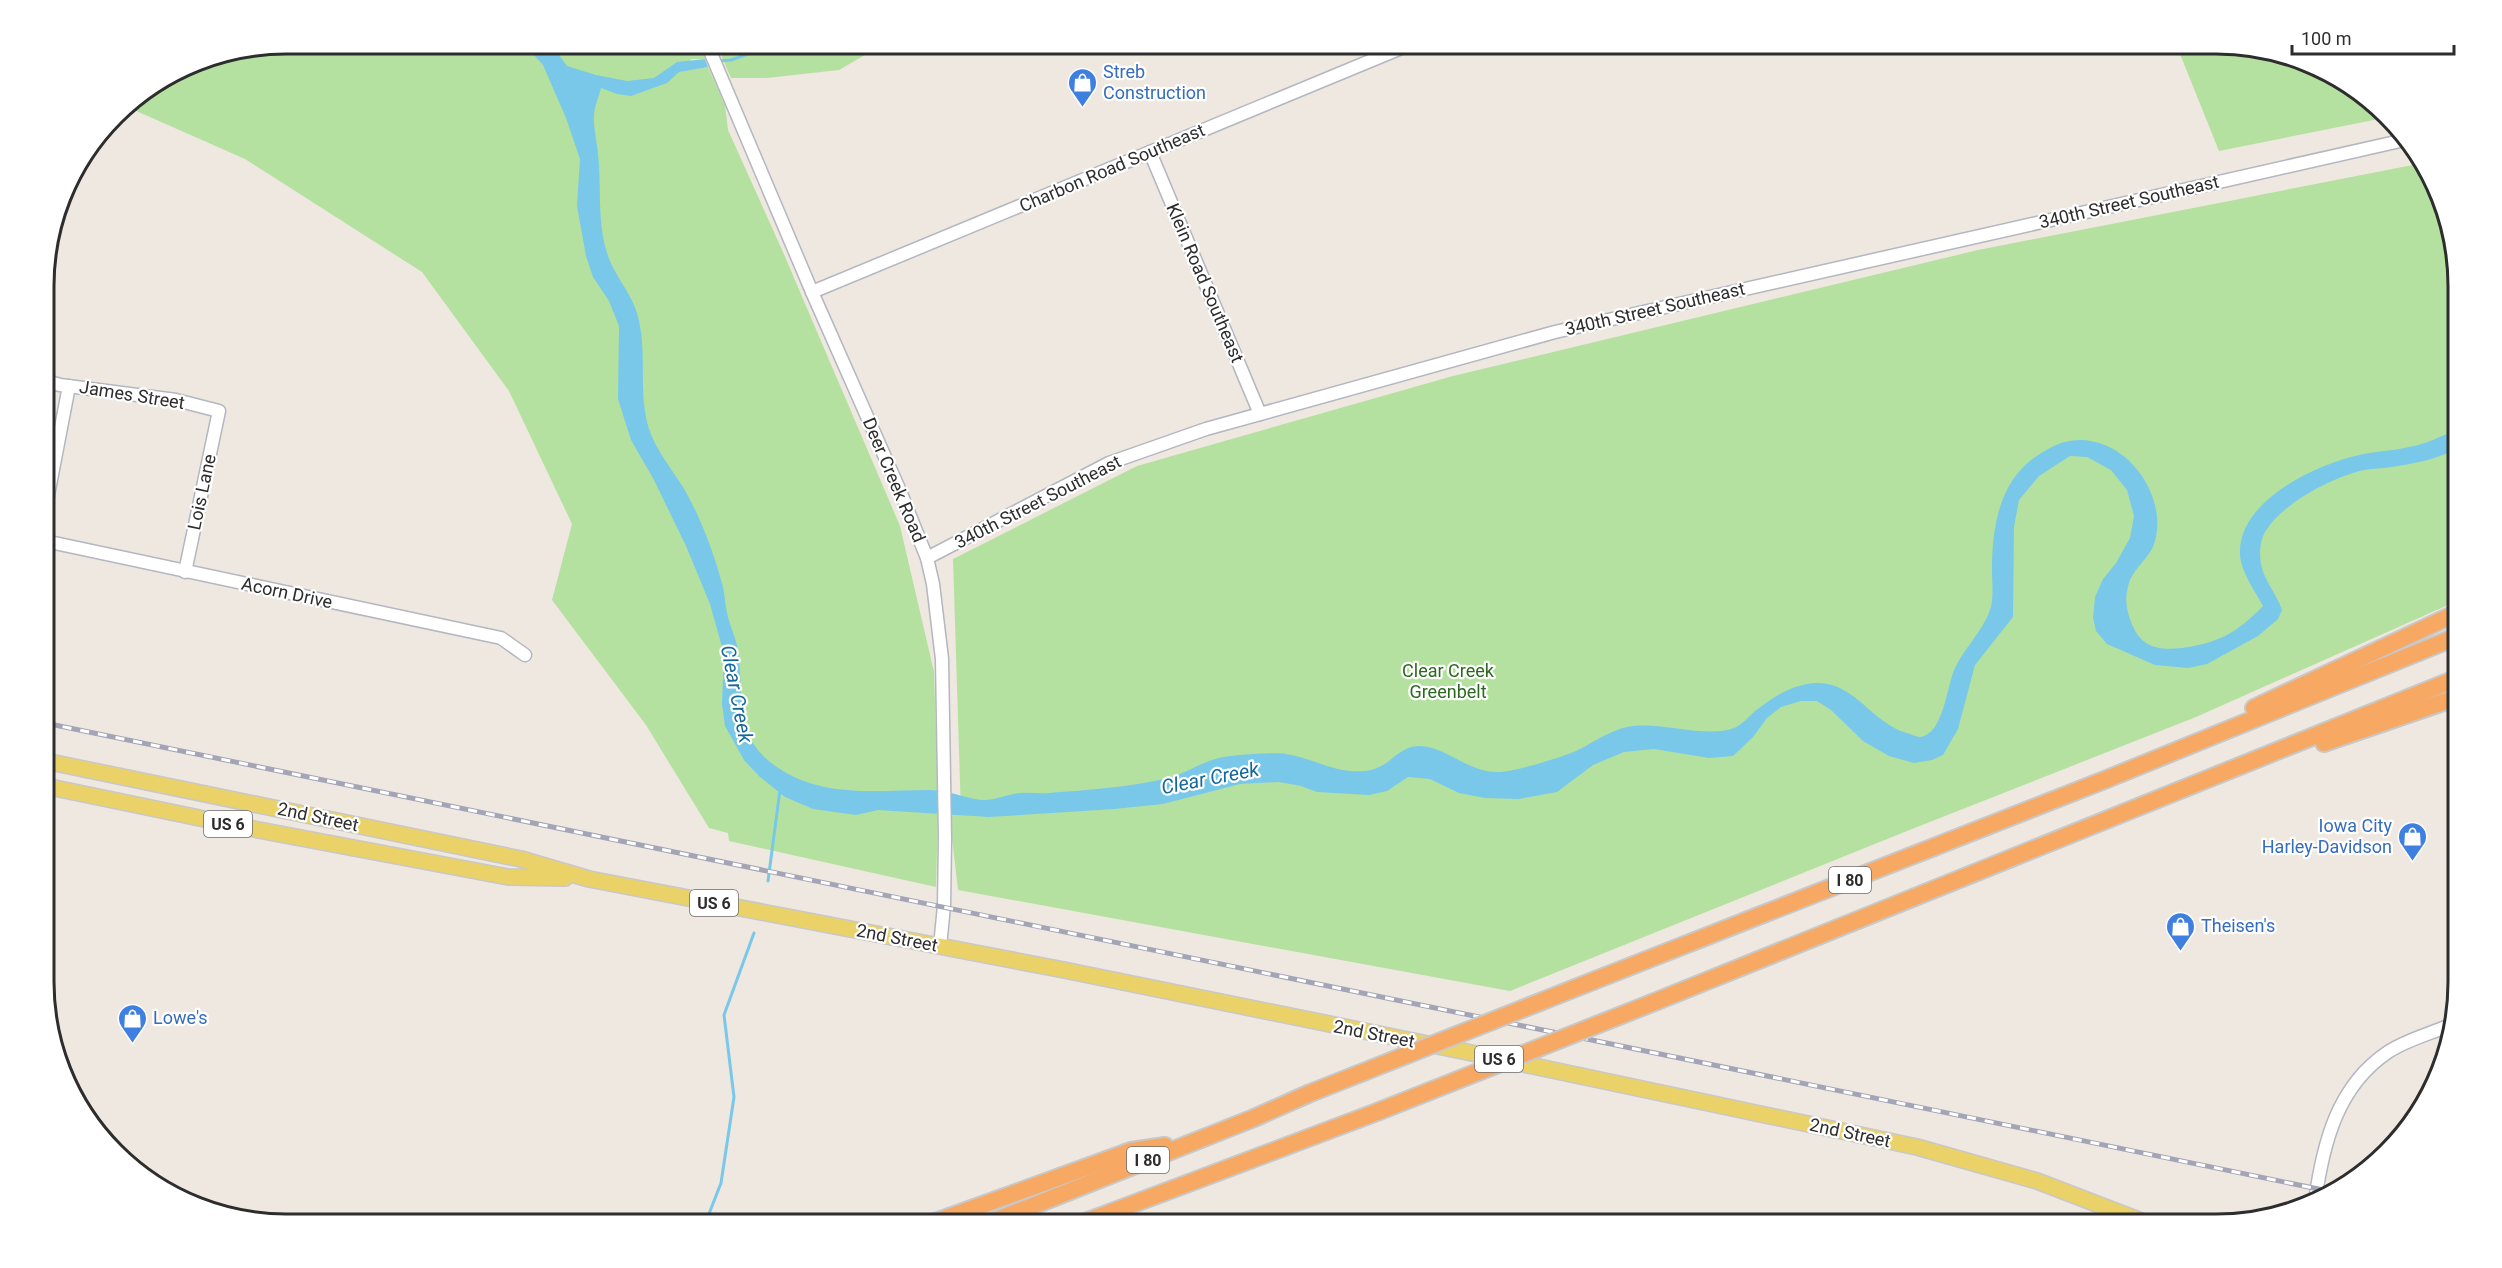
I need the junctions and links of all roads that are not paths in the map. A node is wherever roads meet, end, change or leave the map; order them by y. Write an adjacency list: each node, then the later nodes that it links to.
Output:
1 (711, 54): 5 (street, Deer Creek Road)
2 (1387, 54): 4 (street, Charbon Road Southeast)
3 (2397, 142): 9 (street, 340th Street Southeast)
4 (1150, 152): 5 (street, Charbon Road Southeast); 9 (street, Klein Road Southeast)
5 (812, 292): 12 (street, Deer Creek Road)
6 (54, 382): 7 (street, James Street)
7 (69, 386): 8 (street, James Street); 10 (street)
8 (219, 411): 13 (street, Lois Lane)
9 (1260, 414): 12 (street, 340th Street Southeast)
10 (54, 464)
11 (54, 543): 13 (street, Acorn Drive)
12 (927, 558): 24 (street, Deer Creek Road)
13 (185, 572): 16 (street, Acorn Drive)
14 (2448, 617): 20 (highway)
15 (2448, 640): 20 (highway, I 80)
16 (525, 655)
17 (2448, 682): 22 (highway, I 80)
18 (2448, 700): 22 (highway)
19 (54, 764): 23 (main road, 2nd Street / US 6)
20 (2107, 779): 26 (highway, I 80, bridge)
21 (54, 788): 23 (main road, 2nd Street / US 6)
22 (2110, 817): 30 (highway, I 80, bridge)
23 (589, 879): 24 (main road, 2nd Street / US 6)
24 (940, 946): 31 (main road, 2nd Street / US 6)
25 (2444, 1028): 27 (street)
26 (1195, 1141): 28 (highway); 29 (highway, I 80)
27 (2317, 1191)
28 (958, 1214)
29 (1012, 1214)
30 (1107, 1214)
31 (2123, 1214)

